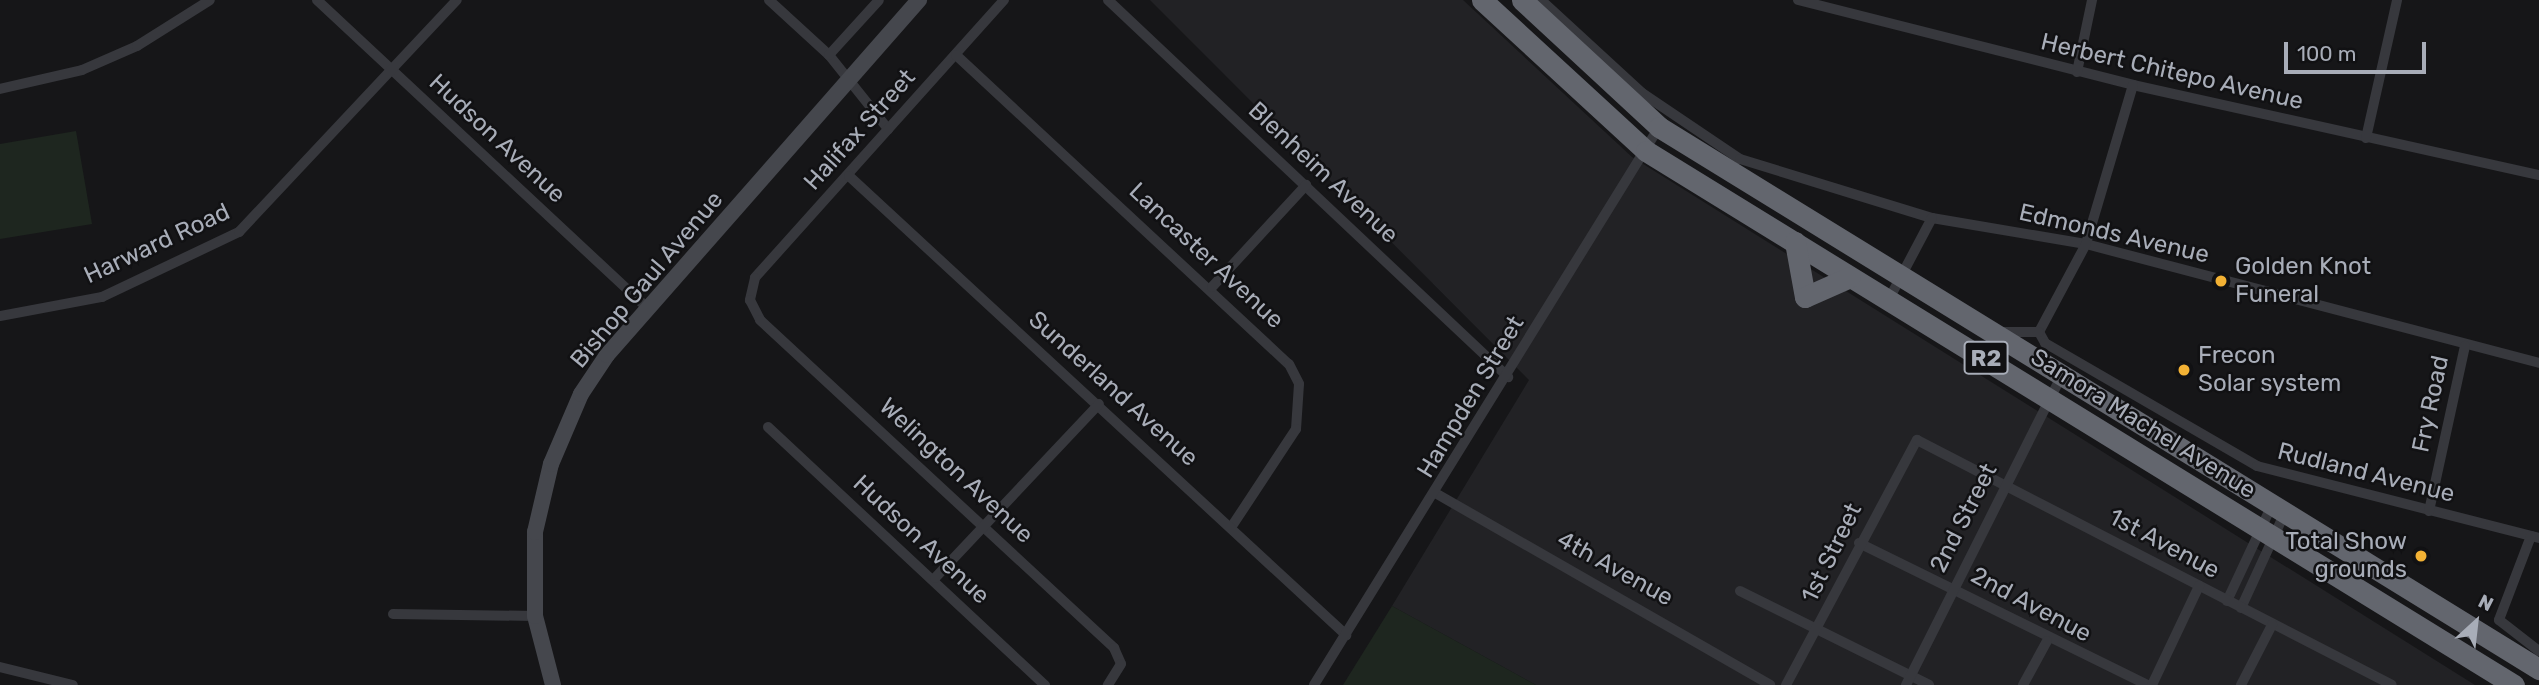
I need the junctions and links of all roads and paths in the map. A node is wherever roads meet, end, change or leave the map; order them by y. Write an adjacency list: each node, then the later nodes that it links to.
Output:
1 (210, 0): 21 (street)
2 (317, 0): 17 (street, Hudson Avenue)
3 (457, 0): 17 (street, Harward Road)
4 (769, 0): 15 (street)
5 (879, 0): 15 (street)
6 (919, 0): 19 (main road, Bishop Gaul Avenue)
7 (1004, 0): 16 (street, Halifax Street)
8 (1108, 0): 28 (street, Blenheim Avenue)
9 (1482, 0): 25 (highway, Samora Machel Avenue / R2)
10 (1522, 0): 22 (highway, Samora Machel Avenue / R2)
11 (1541, 0): 29 (street, Edmonds Avenue)
12 (1798, 0): 18 (street, Herbert Chitepo Avenue)
13 (2092, 0): 18 (street)
14 (2397, 0): 24 (street)
15 (830, 55): 19 (street)
16 (956, 55): 23 (street, Halifax Street); 34 (street, Lancaster Avenue)
17 (393, 71): 37 (street, Hudson Avenue); 38 (street, Harward Road)
18 (2077, 72): 20 (street, Herbert Chitepo Avenue)
19 (848, 78): 23 (street); 37 (main road, Bishop Gaul Avenue)
20 (2133, 85): 24 (street, Herbert Chitepo Avenue); 31 (street)
21 (0, 89)
22 (1659, 127): 25 (street, Hampden Street); 32 (highway, Samora Machel Avenue / R2)
23 (888, 129): 27 (street, Halifax Street)
24 (2366, 138): 26 (street, Herbert Chitepo Avenue)
25 (1646, 151): 30 (highway, Samora Machel Avenue / R2); 44 (street, Hampden Street)
26 (2539, 174)
27 (849, 176): 35 (street, Halifax Street); 46 (street, Sunderland Avenue)
28 (1306, 185): 34 (street); 44 (street, Blenheim Avenue)
29 (1932, 218): 31 (street, Edmonds Avenue); 32 (street)
30 (1795, 242): 33 (highway, Samora Machel Avenue / R2); 33 (highway)
31 (2086, 244): 40 (street); 41 (street, Edmonds Avenue)
32 (1904, 276): 36 (street); 39 (highway, Samora Machel Avenue / R2)
33 (1850, 277): 36 (highway, Samora Machel Avenue / R2)
34 (1212, 287): 53 (street, Lancaster Avenue)
35 (750, 290): 54 (street, Welington Avenue)
36 (1888, 301): 45 (highway, Samora Machel Avenue / R2)
37 (648, 309): 65 (main road, Bishop Gaul Avenue)
38 (0, 316)
39 (1991, 329): 40 (street); 43 (highway, Samora Machel Avenue / R2)
40 (2039, 332): 52 (street, Rudland Avenue)
41 (2465, 346): 42 (street, Edmonds Avenue); 52 (street, Fry Road)
42 (2539, 363)
43 (2063, 373): 45 (street, 2nd Street); 51 (highway, Samora Machel Avenue / R2)
44 (1508, 377): 50 (street, Hampden Street)
45 (2050, 396): 49 (street, 2nd Street); 55 (highway, Samora Machel Avenue / R2)
46 (1099, 404): 53 (street, Sunderland Avenue); 54 (street)
47 (768, 427): 58 (street, Hudson Avenue)
48 (1917, 440): 49 (street, 1st Avenue); 57 (street, 1st Street)
49 (2005, 485): 59 (street, 1st Avenue); 60 (street, 2nd Street)
50 (1437, 494): 68 (street, Hampden Street); 79 (street, 4th Avenue)
51 (2279, 507): 55 (street); 72 (highway, Samora Machel Avenue / R2)
52 (2429, 511): 56 (street, Rudland Avenue)
53 (1232, 526): 68 (street, Sunderland Avenue)
54 (988, 528): 58 (street); 77 (street, Welington Avenue)
55 (2269, 532): 62 (street); 63 (street); 86 (highway, Samora Machel Avenue / R2)
56 (2535, 537): 70 (street)
57 (1859, 543): 60 (street, 2nd Avenue); 67 (street, 1st Street)
58 (935, 578): 76 (street, Hudson Avenue)
59 (2199, 586): 62 (street, 1st Avenue); 83 (street)
60 (1952, 588): 69 (street, 2nd Avenue); 73 (street, 2nd Street)
61 (1740, 591): 67 (street)
62 (2227, 601): 63 (street, 1st Avenue)
63 (2241, 608): 66 (street, 1st Avenue)
64 (393, 614): 65 (street)
65 (535, 616): 75 (main road, Bishop Gaul Avenue)
66 (2272, 625): 84 (street); 85 (street, 1st Avenue)
67 (1819, 632): 73 (street); 80 (street, 1st Street)
68 (1346, 635): 78 (street, Hampden Street)
69 (2047, 641): 82 (street); 83 (street, 2nd Avenue)
70 (2539, 651)
71 (0, 667): 74 (street)
72 (2539, 669)
73 (1908, 680): 81 (street)
74 (73, 685)
75 (553, 685)
76 (1045, 685)
77 (1108, 685)
78 (1314, 685)
79 (1770, 685)
80 (1786, 685)
81 (1929, 685)
82 (2023, 685)
83 (2149, 685)
84 (2241, 685)
85 (2392, 685)
86 (2514, 685)

